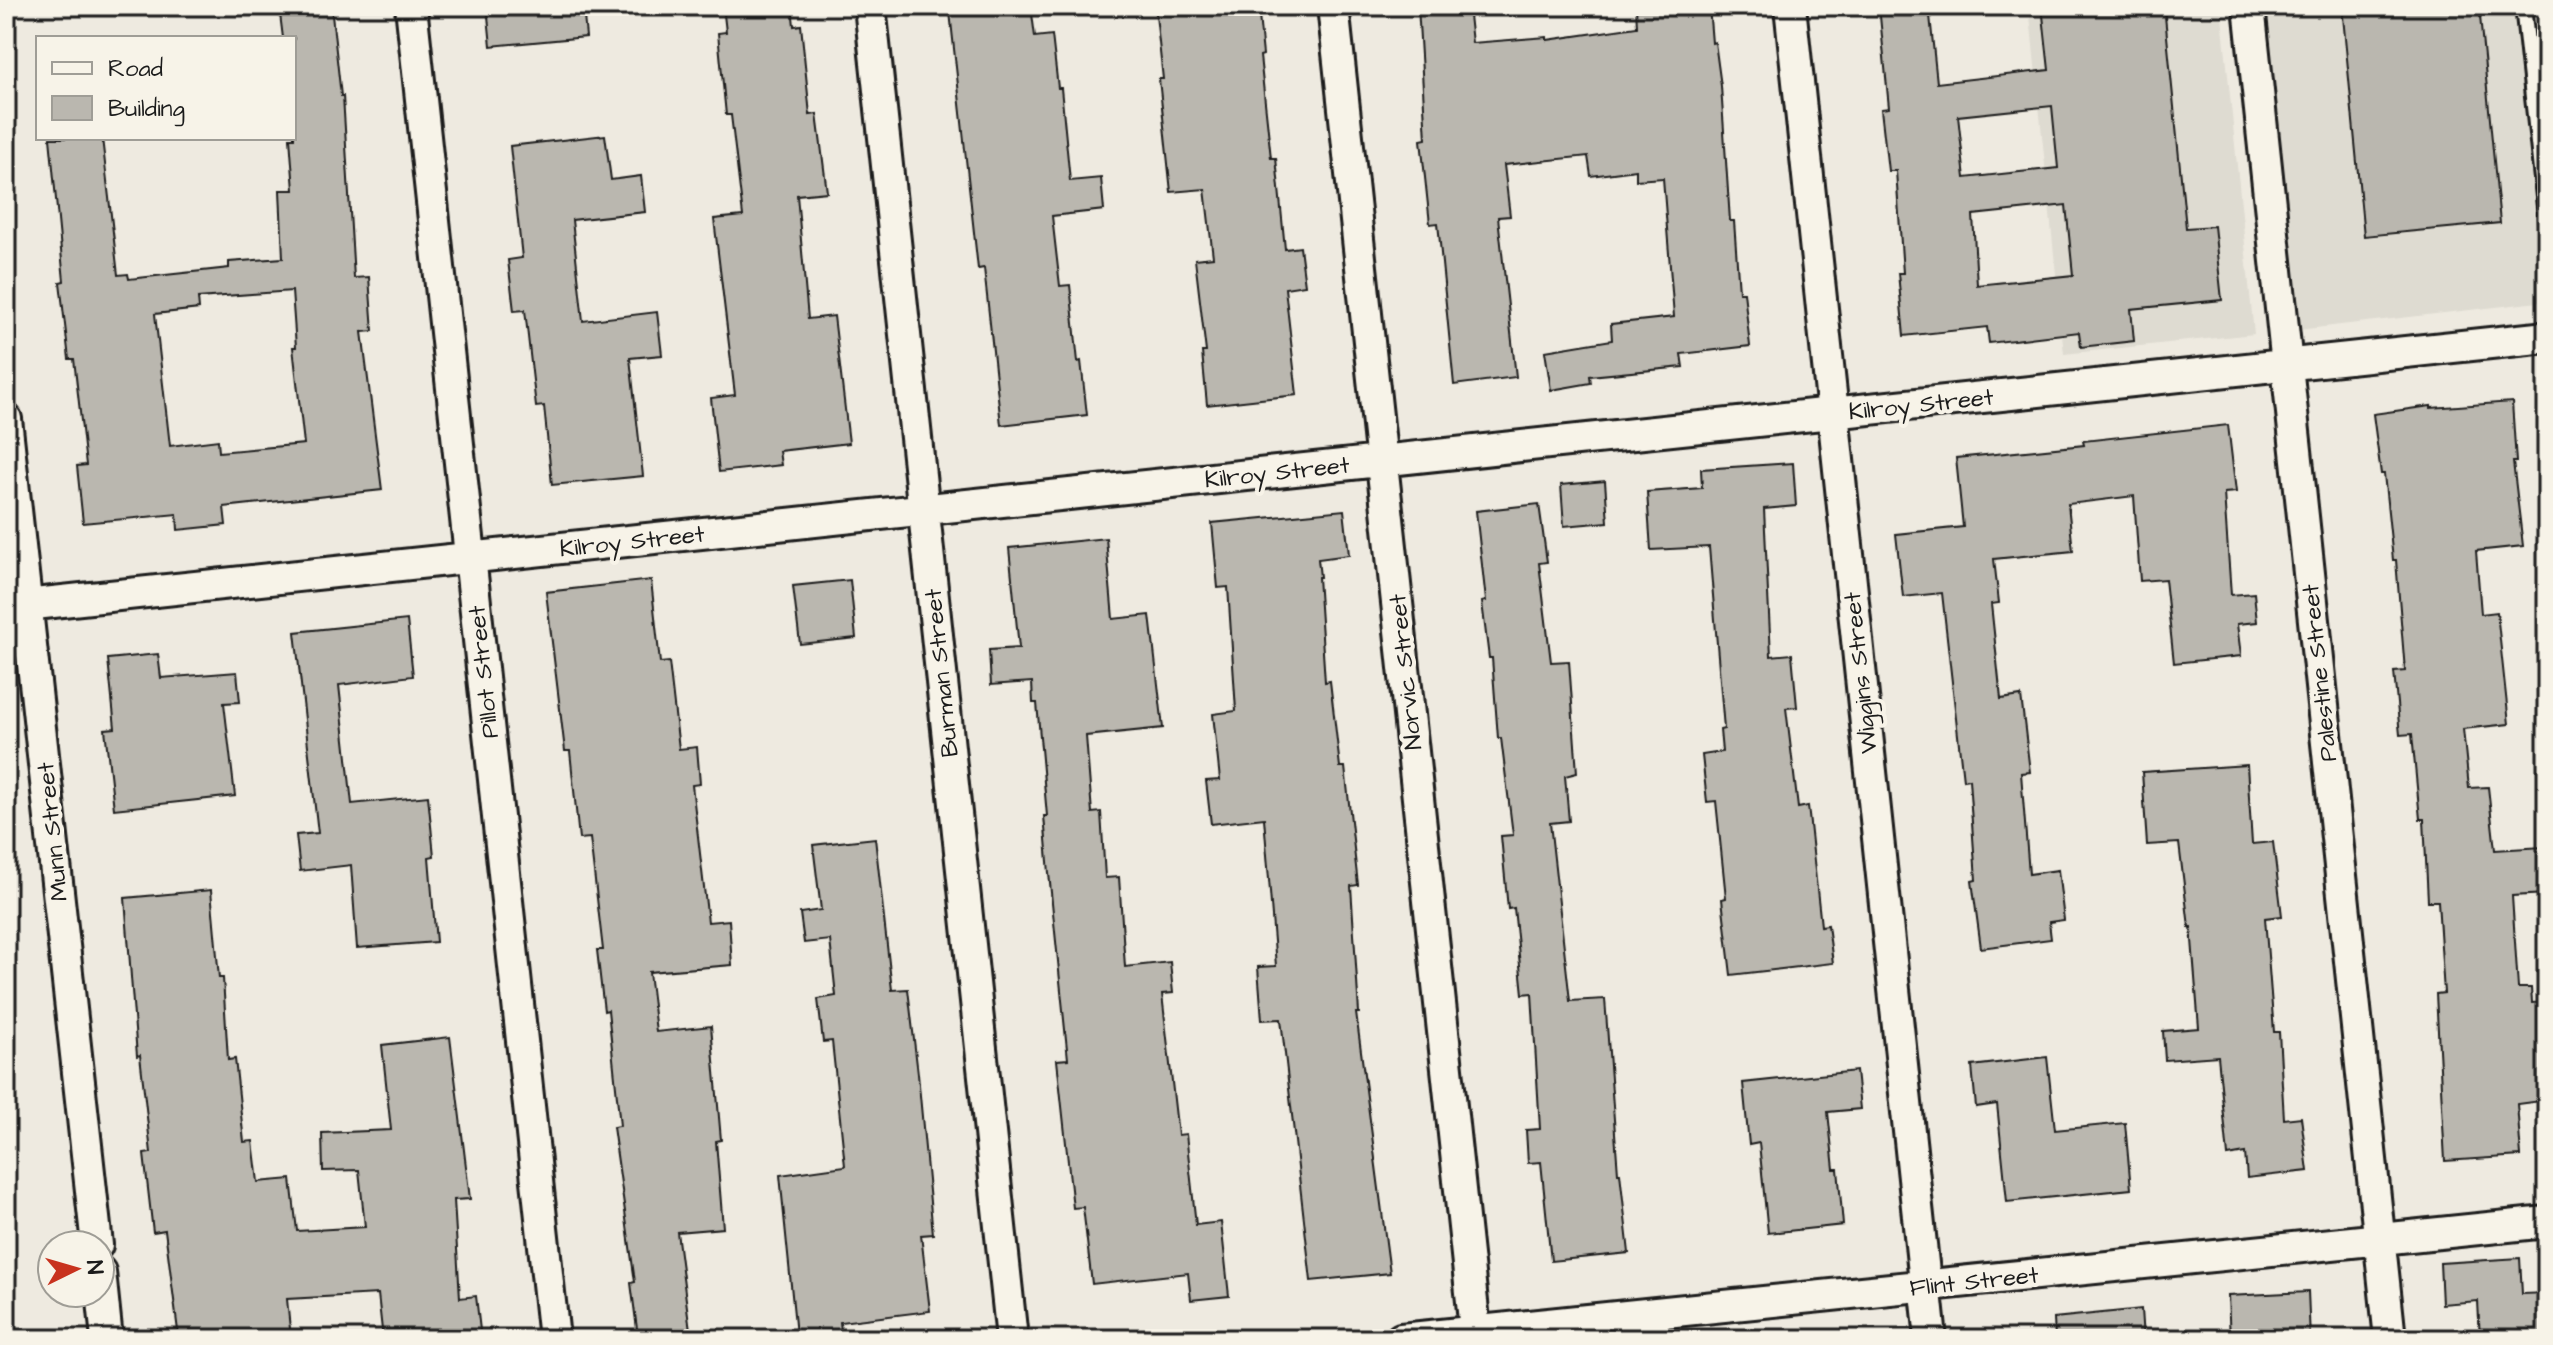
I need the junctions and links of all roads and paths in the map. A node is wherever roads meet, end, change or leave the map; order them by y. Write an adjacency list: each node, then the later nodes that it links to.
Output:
1 (411, 6): 14 (street, Pillot Street)
2 (870, 6): 13 (street, Burman Street)
3 (1333, 6): 12 (street, Norvic Street)
4 (1790, 6): 10 (street, Wiggins Street)
5 (2249, 6): 9 (street, Palestine Street)
6 (2523, 6): 7 (lane)
7 (2547, 225)
8 (2547, 337): 9 (street, Kilroy Street)
9 (2287, 365): 10 (street, Kilroy Street); 18 (street, Palestine Street)
10 (1833, 413): 12 (street, Kilroy Street); 19 (street, Wiggins Street)
11 (6, 419): 15 (street, Munn Street)
12 (1382, 461): 13 (street, Kilroy Street); 21 (street, Norvic Street)
13 (923, 510): 14 (street, Kilroy Street); 24 (street, Burman Street)
14 (471, 558): 15 (street, Kilroy Street); 23 (street, Pillot Street)
15 (16, 606): 17 (street, Munn Street)
16 (2547, 1222): 18 (street, Flint Street)
17 (95, 1229)
18 (2379, 1239): 19 (street, Flint Street); 27 (street, Palestine Street)
19 (1925, 1285): 21 (street, Flint Street); 26 (street, Wiggins Street)
20 (104, 1309): 22 (street)
21 (1475, 1335): 25 (street, Flint Street)
22 (107, 1339)
23 (554, 1339)
24 (1012, 1339)
25 (1401, 1339)
26 (1931, 1339)
27 (2390, 1339)

